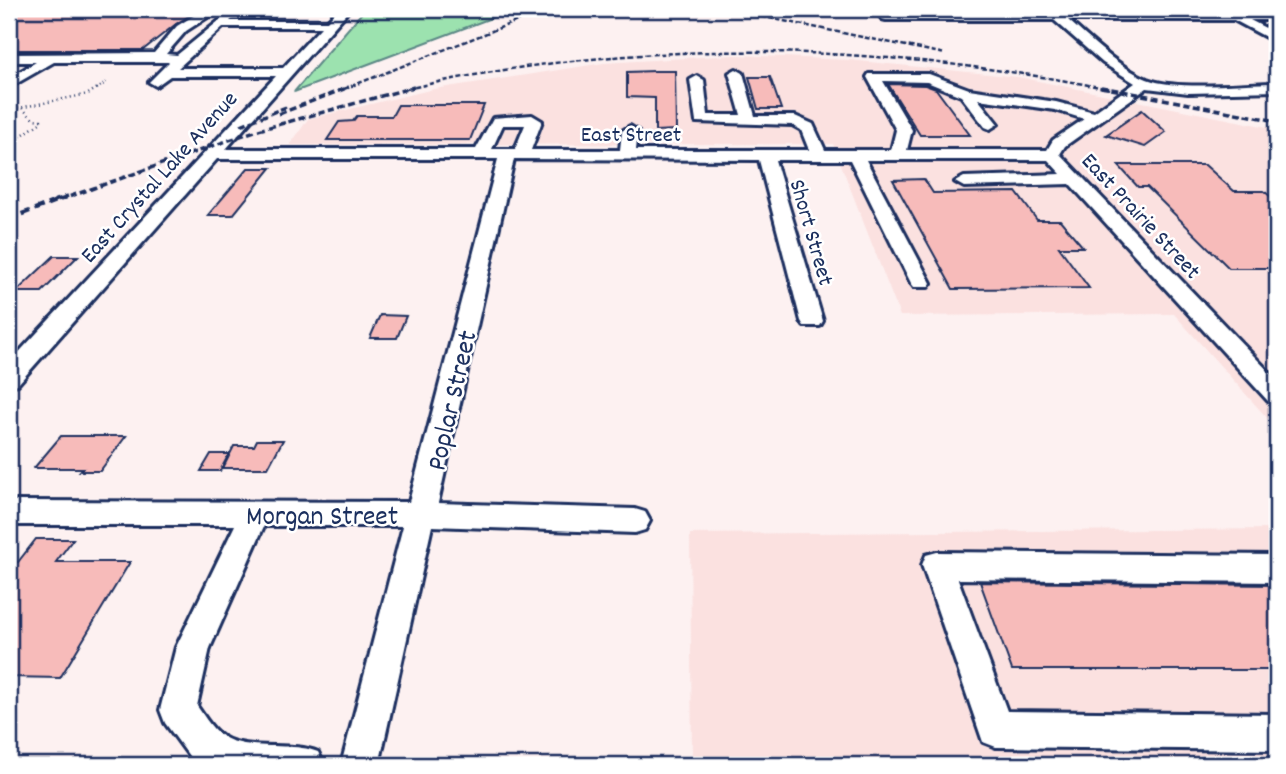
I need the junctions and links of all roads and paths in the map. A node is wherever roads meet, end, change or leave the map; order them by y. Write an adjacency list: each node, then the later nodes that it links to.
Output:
1 (215, 9): 13 (street)
2 (236, 9): 9 (street)
3 (344, 9): 10 (street, East Crystal Lake Avenue)
4 (1220, 9): 7 (street)
5 (883, 13): 6 (street)
6 (1052, 13): 7 (street); 21 (street)
7 (1235, 17): 8 (street); 11 (street)
8 (1277, 17)
9 (220, 24): 10 (street); 15 (street)
10 (330, 24): 16 (street, East Crystal Lake Avenue)
11 (1277, 39)
12 (51, 57): 13 (street); 14 (street); 19 (street)
13 (158, 57): 15 (street)
14 (9, 58)
15 (180, 59): 16 (street)
16 (285, 72): 31 (street, East Crystal Lake Avenue)
17 (736, 73): 27 (street)
18 (697, 80): 27 (street)
19 (12, 82)
20 (107, 82): 24 (path)
21 (1146, 83): 22 (street); 26 (street, East Prairie Street)
22 (1277, 88)
23 (966, 93): 26 (street); 28 (street); 38 (street)
24 (22, 108): 25 (path); 30 (path)
25 (9, 110)
26 (1095, 117): 32 (street, East Prairie Street)
27 (749, 119): 36 (street)
28 (990, 124)
29 (630, 131): 34 (street)
30 (9, 144)
31 (211, 154): 33 (street, East Street); 43 (street, East Crystal Lake Avenue)
32 (1052, 155): 38 (street, East Street); 39 (street, East Prairie Street)
33 (503, 156): 34 (street, East Street); 47 (street, Poplar Street)
34 (627, 156): 35 (street, East Street)
35 (766, 156): 36 (street, East Street); 42 (street, Short Street)
36 (819, 156): 37 (street, East Street)
37 (856, 156): 38 (street, East Street); 41 (street)
38 (903, 156)
39 (1075, 179): 40 (street); 44 (street, East Prairie Street)
40 (964, 182)
41 (921, 283)
42 (812, 321)
43 (9, 378)
44 (1277, 395)
45 (9, 513): 46 (street, Morgan Street)
46 (255, 514): 47 (street, Morgan Street); 51 (street)
47 (422, 514): 48 (street, Morgan Street); 52 (street, Poplar Street)
48 (635, 521)
49 (1277, 568): 50 (street)
50 (1277, 732)
51 (305, 765)
52 (360, 765)

